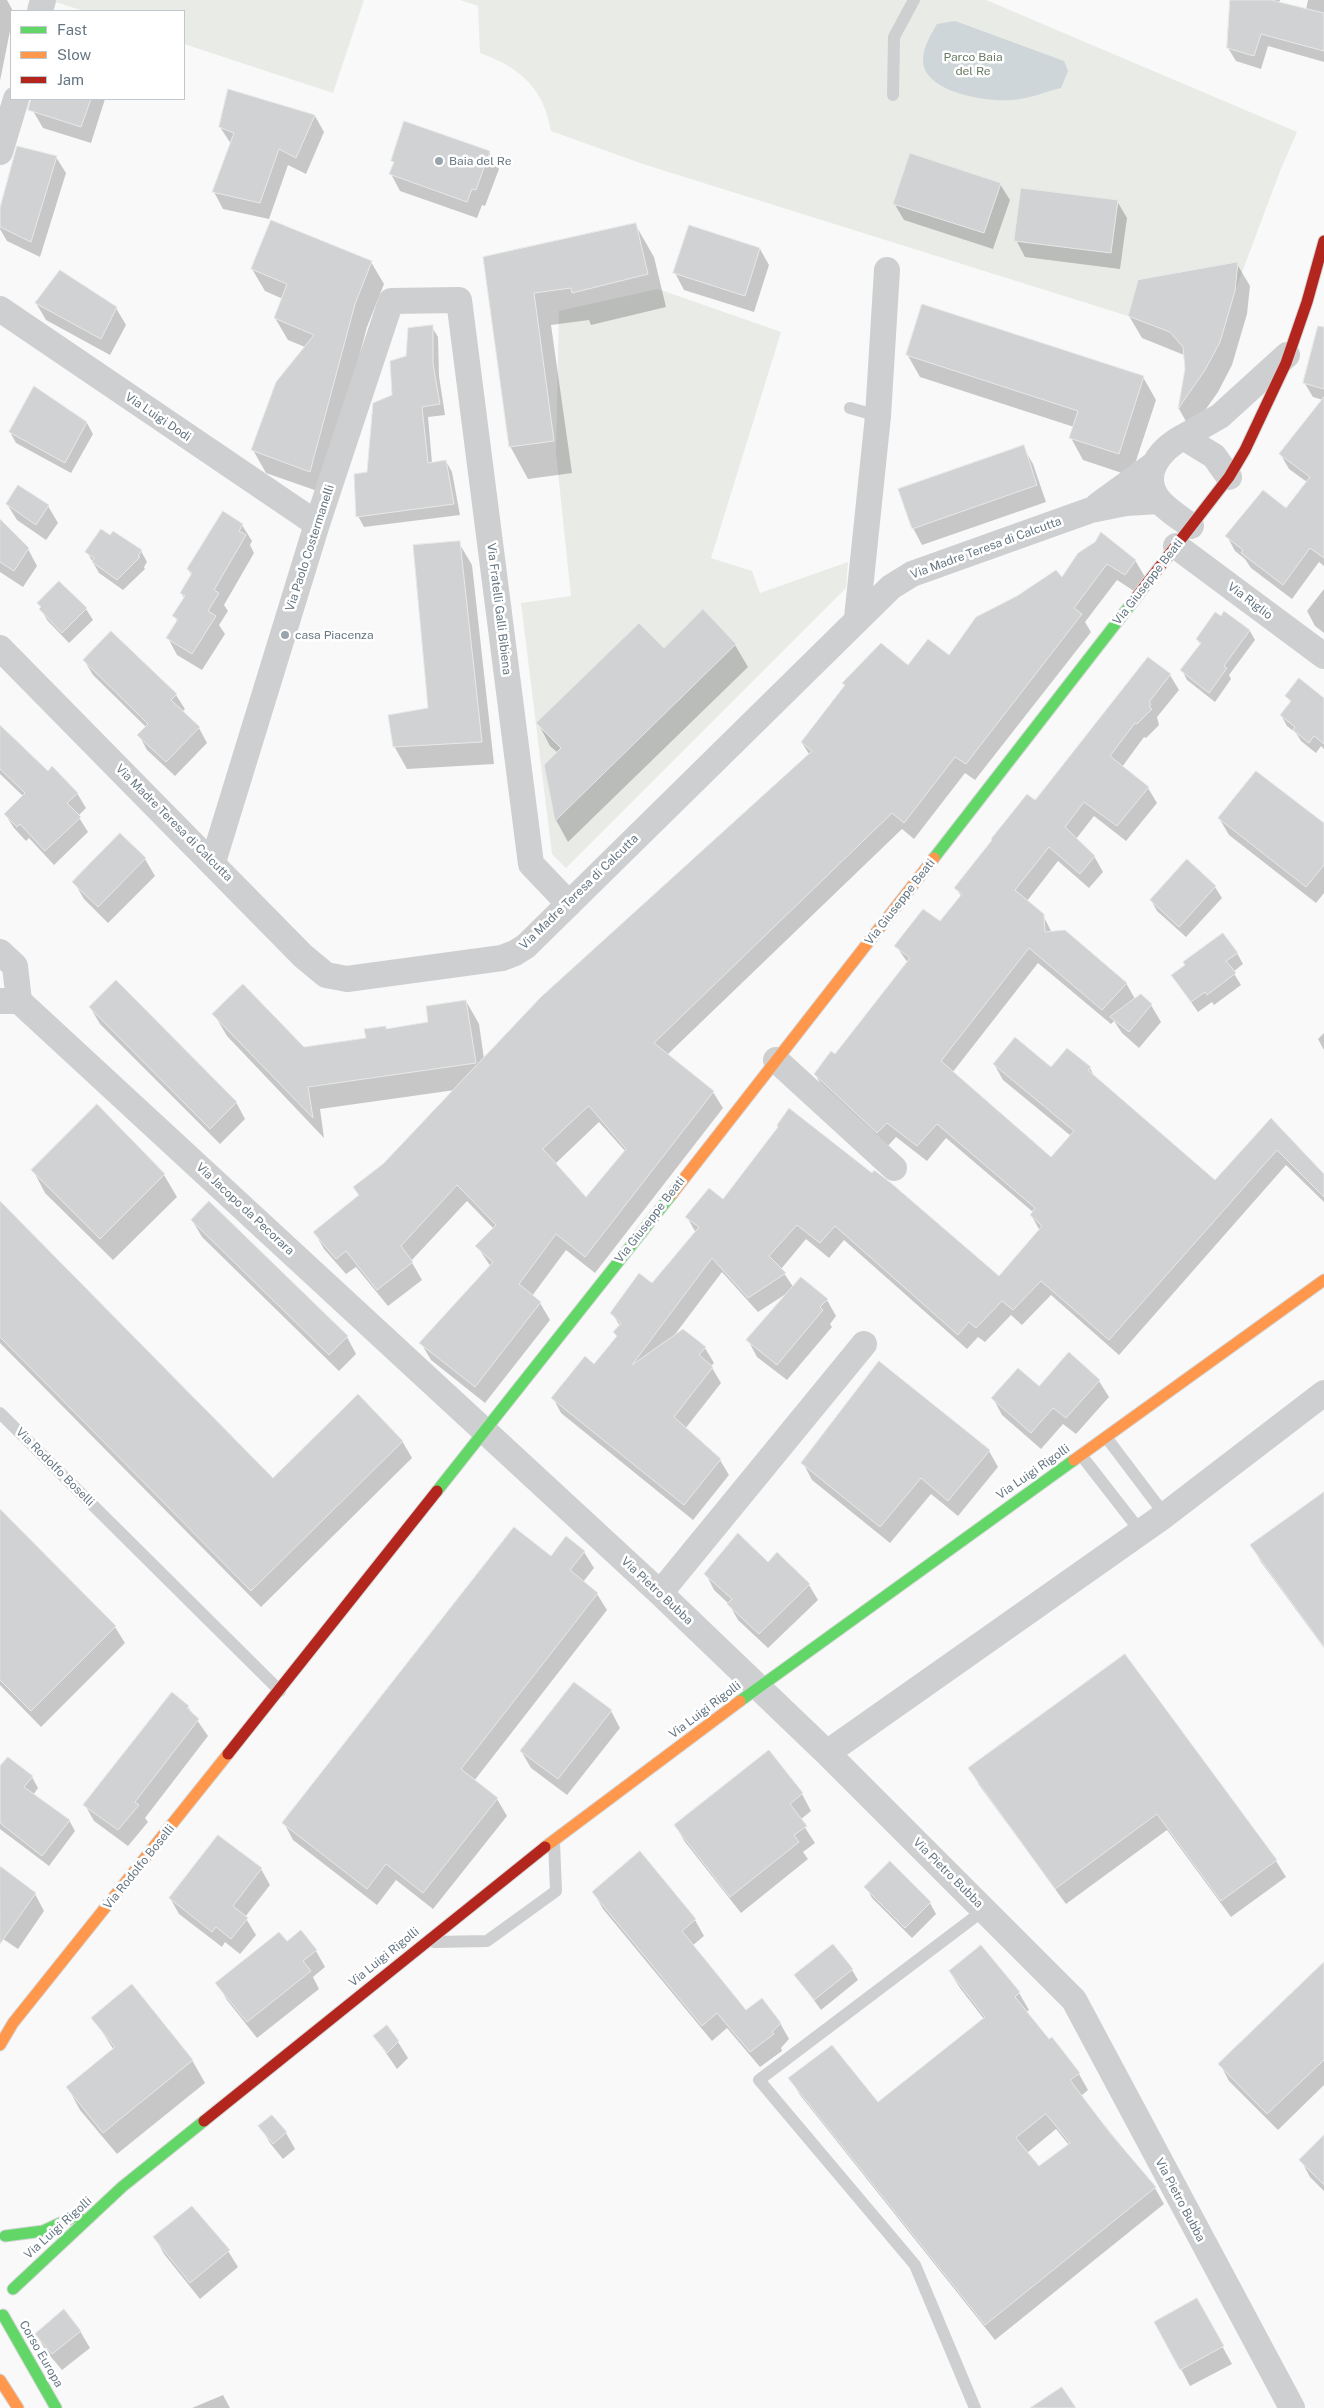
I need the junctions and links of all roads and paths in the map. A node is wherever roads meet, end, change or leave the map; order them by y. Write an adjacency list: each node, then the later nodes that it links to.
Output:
1 (914, 0): 2 (lane)
2 (893, 95)
3 (16, 100): 4 (street)
4 (0, 152)
5 (1324, 241): 7 (street, Via Giuseppe Beati)
6 (887, 270): 12 (street)
7 (1318, 294): 10 (street, Via Giuseppe Beati)
8 (459, 300): 18 (street, Via Paolo Costermanelli); 24 (street, Via Fratelli Galli Bibiena)
9 (2, 320): 18 (street, Via Luigi Dodi)
10 (1287, 355): 13 (street, Via Giuseppe Beati); 15 (street, Via Giuseppe Beati)
11 (850, 408): 12 (lane)
12 (878, 416): 20 (street)
13 (1183, 437): 14 (street, Via Madre Teresa di Calcutta); 15 (street)
14 (1153, 465): 16 (street); 17 (street, Via Madre Teresa di Calcutta)
15 (1229, 476): 19 (street, Via Giuseppe Beati)
16 (1160, 501): 17 (street, Via Madre Teresa di Calcutta); 19 (street)
17 (1091, 510): 20 (street, Via Madre Teresa di Calcutta)
18 (317, 524): 23 (street, Via Paolo Costermanelli)
19 (1184, 536): 22 (street, Via Riglio); 27 (street, Via Giuseppe Beati)
20 (857, 618): 24 (street, Via Madre Teresa di Calcutta)
21 (0, 648): 23 (street, Via Madre Teresa di Calcutta)
22 (1324, 656)
23 (213, 862): 24 (street, Via Madre Teresa di Calcutta)
24 (569, 904)
25 (0, 952): 26 (street)
26 (10, 1001): 33 (street, Via Jacopo da Pecorara)
27 (776, 1060): 28 (street); 33 (street, Via Giuseppe Beati)
28 (894, 1168)
29 (1324, 1280): 34 (street, Via Luigi Rigolli)
30 (864, 1344): 38 (street)
31 (1324, 1393): 36 (street)
32 (0, 1412): 40 (lane, Via Rodolfo Boselli)
33 (484, 1430): 38 (street, Via Pietro Bubba); 40 (street, Via Rodolfo Boselli)
34 (1106, 1437): 35 (street, Via Luigi Rigolli); 36 (lane)
35 (1081, 1455): 37 (lane); 39 (street, Via Luigi Rigolli)
36 (1165, 1515): 37 (street)
37 (1141, 1532): 41 (street)
38 (660, 1593): 39 (street, Via Pietro Bubba)
39 (758, 1687): 41 (street, Via Pietro Bubba); 42 (street, Via Luigi Rigolli)
40 (280, 1690): 45 (street, Via Rodolfo Boselli)
41 (827, 1753): 43 (street, Via Pietro Bubba)
42 (554, 1840): 44 (street, Via Luigi Rigolli); 44 (lane)
43 (984, 1910): 55 (lane); 56 (street, Via Pietro Bubba)
44 (424, 1942): 48 (street, Via Luigi Rigolli)
45 (14, 2023): 46 (street); 47 (street, Via Rodolfo Boselli)
46 (0, 2033)
47 (0, 2045)
48 (122, 2187): 49 (street, Via Luigi Rigolli); 51 (street, Via Luigi Rigolli)
49 (5, 2236)
50 (14, 2271): 51 (street)
51 (7, 2306): 54 (street, Corso Europa)
52 (0, 2380): 53 (street)
53 (18, 2408)
54 (56, 2408)
55 (975, 2408)
56 (1292, 2408)

